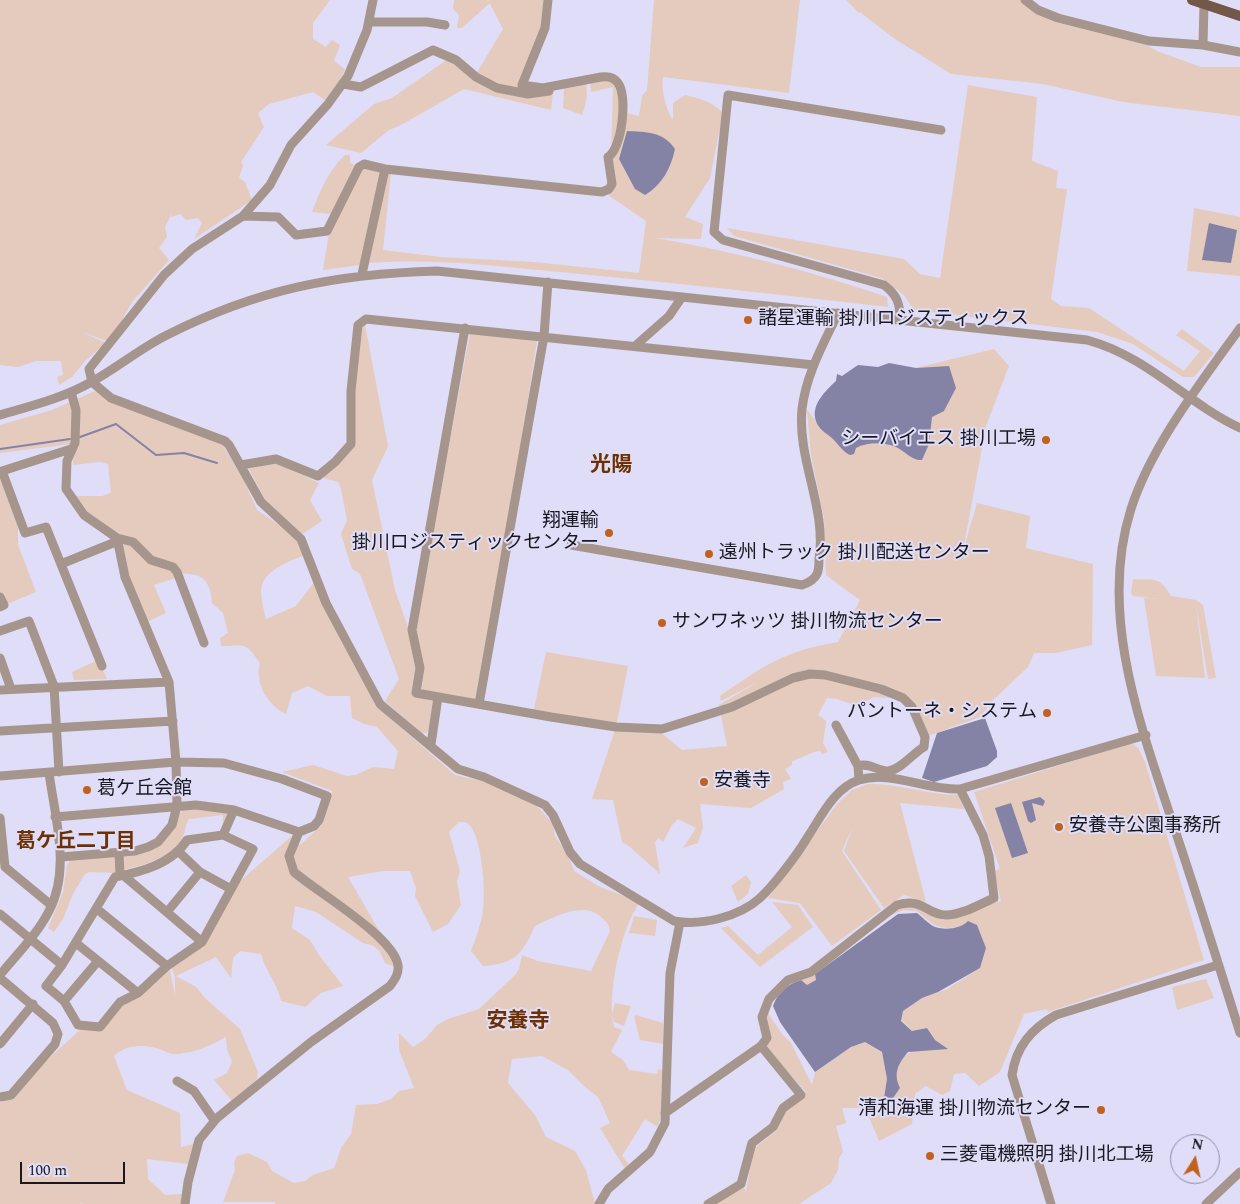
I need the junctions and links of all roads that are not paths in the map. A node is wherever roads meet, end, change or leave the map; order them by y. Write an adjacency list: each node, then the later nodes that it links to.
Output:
1 (373, 0): 6 (street)
2 (548, 0): 10 (street)
3 (1024, 0): 8 (street)
4 (1199, 2): 5 (main road); 8 (street)
5 (1240, 16)
6 (370, 22): 7 (street); 11 (street)
7 (445, 25)
8 (1203, 46): 9 (street)
9 (1240, 52)
10 (572, 83): 11 (street); 13 (street)
11 (343, 84): 14 (street)
12 (941, 130): 19 (street)
13 (386, 169): 14 (street); 15 (street)
14 (243, 216): 25 (street)
15 (362, 274): 16 (street); 25 (street)
16 (548, 282): 17 (street); 22 (street)
17 (682, 297): 18 (street); 23 (street)
18 (838, 313): 19 (street); 24 (street)
19 (900, 319): 27 (street)
20 (466, 328): 22 (street); 31 (street); 45 (street)
21 (1240, 328): 27 (street)
22 (544, 336): 23 (street); 46 (street)
23 (634, 346): 24 (street)
24 (814, 364): 33 (street)
25 (92, 382): 26 (street); 31 (street)
26 (71, 392): 28 (street); 30 (street)
27 (1190, 396): 29 (street); 51 (street)
28 (0, 415)
29 (1240, 428)
30 (71, 449): 32 (street); 34 (street)
31 (241, 465): 52 (street)
32 (117, 540): 34 (street); 38 (street); 41 (street)
33 (571, 545)
34 (61, 564): 40 (street)
35 (0, 597): 36 (street)
36 (0, 607)
37 (0, 631): 42 (street)
38 (204, 643)
39 (0, 658): 43 (street)
40 (102, 666)
41 (169, 682): 42 (street); 47 (street)
42 (54, 686): 43 (street); 49 (street)
43 (11, 689): 44 (street)
44 (0, 690)
45 (438, 697): 46 (street); 52 (street)
46 (480, 704): 54 (street)
47 (173, 721): 49 (street); 53 (street)
48 (836, 725): 54 (street)
49 (56, 728): 50 (street); 55 (street)
50 (0, 731)
51 (1146, 735): 59 (street); 82 (street)
52 (431, 744): 76 (street)
53 (176, 762): 55 (street); 60 (street); 64 (street)
54 (858, 766): 58 (street)
55 (59, 772): 56 (street)
56 (49, 773): 57 (street); 62 (street)
57 (0, 776)
58 (859, 780): 59 (street); 76 (street)
59 (960, 789): 90 (street)
60 (177, 806): 61 (street); 62 (street); 66 (street)
61 (234, 810): 64 (street); 65 (street)
62 (55, 817): 68 (street)
63 (0, 818): 72 (street)
64 (300, 832): 94 (street)
65 (224, 835): 67 (street); 71 (street)
66 (119, 852): 68 (street); 70 (street)
67 (180, 852): 69 (street); 70 (street)
68 (61, 857): 72 (street)
69 (200, 872): 71 (street); 74 (street)
70 (121, 876): 73 (street); 74 (street)
71 (231, 889): 78 (street)
72 (51, 906): 77 (street)
73 (97, 909): 79 (street); 83 (street)
74 (167, 912): 78 (street)
75 (0, 914): 77 (street)
76 (680, 922): 93 (street)
77 (29, 938): 81 (street); 84 (street)
78 (202, 942): 83 (street)
79 (76, 943): 80 (street); 81 (street)
80 (98, 961): 85 (street); 86 (street)
81 (62, 965): 86 (street)
82 (1218, 965): 88 (street); 99 (street)
83 (168, 966): 85 (street)
84 (0, 976): 87 (street)
85 (138, 993): 86 (street)
86 (64, 1001)
87 (33, 1004): 89 (street); 92 (street)
88 (1240, 1033)
89 (0, 1044)
90 (761, 1046): 93 (street); 98 (street)
91 (177, 1081): 94 (street)
92 (0, 1096)
93 (665, 1113): 97 (street)
94 (214, 1120): 96 (street)
95 (1240, 1172): 100 (street)
96 (185, 1204)
97 (599, 1204)
98 (708, 1204)
99 (1051, 1204)
100 (1206, 1204)

